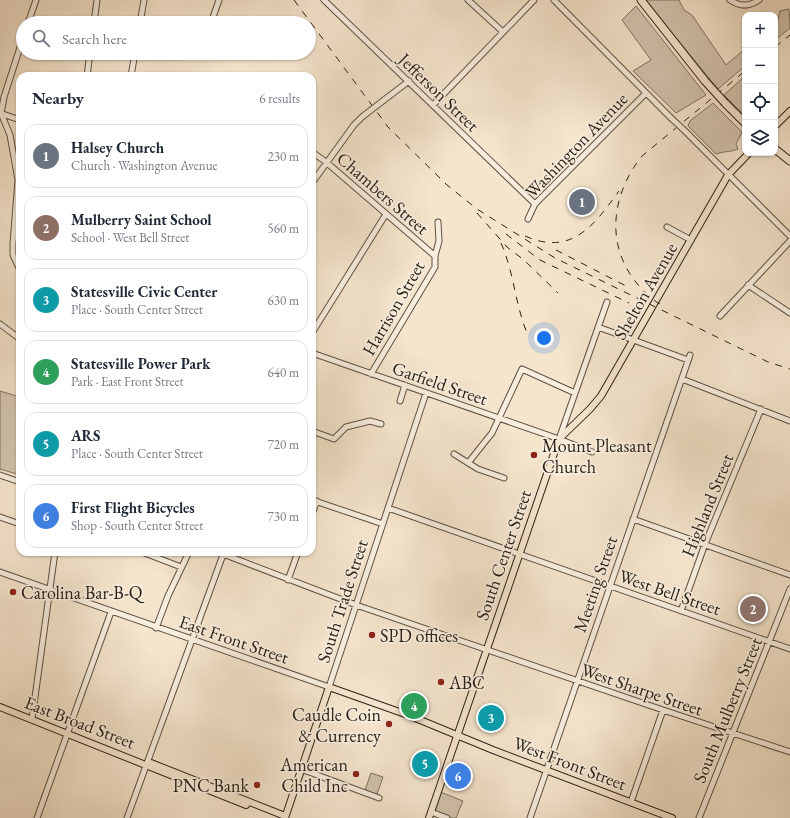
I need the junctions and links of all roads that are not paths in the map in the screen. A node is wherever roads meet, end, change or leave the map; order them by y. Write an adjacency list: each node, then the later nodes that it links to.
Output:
1 (36, 0): 12 (street)
2 (97, 0): 13 (street)
3 (144, 0): 14 (street)
4 (219, 0): 15 (street)
5 (324, 0): 22 (street, Jefferson Street)
6 (468, 0): 16 (street)
7 (534, 0): 16 (street)
8 (554, 0): 23 (street)
9 (641, 0): 28 (highway, bridge)
10 (730, 0): 11 (street)
11 (759, 0)
12 (30, 16)
13 (95, 16)
14 (141, 16)
15 (213, 16)
16 (503, 32): 24 (street)
17 (16, 60): 25 (street)
18 (89, 60): 20 (street)
19 (134, 60): 21 (street)
20 (88, 72)
21 (132, 72)
22 (409, 81): 24 (street, Jefferson Street); 34 (street, bridge)
23 (646, 93): 36 (street, bridge); 38 (street, Washington Avenue)
24 (433, 105): 38 (street, Jefferson Street)
25 (1, 113): 27 (street); 35 (street)
26 (789, 114): 29 (main road)
27 (16, 119)
28 (742, 120)
29 (778, 123)
30 (778, 151): 33 (highway)
31 (316, 155): 34 (street, Chambers Street)
32 (746, 156): 36 (main road, Shelton Avenue)
33 (790, 160)
34 (326, 162): 37 (street); 40 (street, Chambers Street)
35 (16, 169)
36 (728, 175): 44 (street); 45 (main road, Shelton Avenue)
37 (316, 177)
38 (535, 204): 41 (street, Washington Avenue)
39 (16, 206): 48 (street)
40 (386, 214): 47 (street, Chambers Street); 55 (street)
41 (528, 218)
42 (438, 222): 47 (street, Harrison Street)
43 (667, 227): 45 (street)
44 (790, 236)
45 (691, 240): 58 (main road, Shelton Avenue)
46 (790, 241): 49 (street)
47 (435, 256): 60 (street, Harrison Street)
48 (16, 261)
49 (748, 285): 52 (street); 53 (street)
50 (607, 302): 56 (street, South Center Street)
51 (790, 305): 52 (street)
52 (788, 312)
53 (720, 316)
54 (0, 324): 57 (street)
55 (316, 327)
56 (598, 327): 58 (street); 64 (street, South Center Street)
57 (16, 336)
58 (634, 340): 61 (street, Meeting Street); 71 (main road, Shelton Avenue)
59 (316, 354): 60 (street, Garfield Street)
60 (371, 374): 62 (street, Garfield Street)
61 (682, 379): 66 (street); 81 (street, Meeting Street)
62 (404, 385): 63 (street, Garfield Street); 65 (street)
63 (426, 393): 67 (street, Garfield Street); 79 (street, South Trade Street)
64 (575, 393): 67 (street); 71 (street, South Center Street)
65 (400, 400)
66 (761, 409): 68 (street); 84 (street, Highland Street)
67 (499, 418): 71 (street, Garfield Street); 74 (street)
68 (790, 421)
69 (381, 424): 70 (street)
70 (316, 432)
71 (559, 439): 72 (street, Garfield Street); 85 (main road, South Center Street)
72 (592, 452)
73 (454, 454): 74 (street)
74 (468, 463): 76 (street)
75 (0, 474): 77 (street)
76 (504, 478)
77 (16, 480)
78 (316, 501): 83 (street)
79 (388, 508): 83 (street, South Trade Street); 85 (street, West Bell Street)
80 (0, 518): 82 (street)
81 (633, 519): 84 (street); 96 (street, Meeting Street)
82 (16, 523)
83 (383, 524): 99 (street, South Trade Street)
84 (705, 544): 94 (street); 100 (street, Highland Street)
85 (519, 554): 96 (street, West Bell Street); 106 (main road, South Center Street)
86 (54, 556): 98 (street)
87 (152, 556): 92 (street)
88 (187, 556): 92 (street)
89 (222, 556): 103 (street)
90 (230, 556): 95 (street, West Sharpe Street)
91 (297, 556): 95 (street)
92 (181, 567): 102 (street)
93 (0, 572): 98 (street, East Front Street)
94 (790, 575)
95 (288, 580): 99 (street, West Sharpe Street)
96 (609, 586): 100 (street, West Bell Street); 107 (street, Meeting Street)
97 (790, 589): 104 (street, South Mulberry Street)
98 (50, 590): 101 (street, East Front Street); 111 (street)
99 (356, 605): 106 (street, West Sharpe Street); 108 (street, South Trade Street)
100 (681, 611): 104 (street, West Bell Street)
101 (110, 612): 102 (street, East Front Street); 112 (street)
102 (156, 628): 103 (street, East Front Street)
103 (191, 640): 108 (street, East Front Street); 116 (street)
104 (769, 642): 105 (street, West Bell Street); 113 (street, South Mulberry Street)
105 (790, 649)
106 (486, 650): 107 (street, West Sharpe Street); 114 (main road, South Center Street)
107 (576, 681): 110 (street, West Sharpe Street); 118 (street, Meeting Street)
108 (329, 688): 114 (main road, East Front Street); 117 (main road, South Trade Street)
109 (0, 707): 111 (main road, East Broad Street)
110 (663, 710): 113 (street, West Sharpe Street); 120 (street)
111 (32, 719): 112 (main road, East Broad Street)
112 (68, 734): 116 (main road, East Broad Street); 123 (street)
113 (732, 734): 115 (street, West Sharpe Street); 128 (street, South Mulberry Street)
114 (458, 735): 118 (main road, West Front Street); 121 (main road, South Center Street)
115 (790, 752)
116 (147, 765): 122 (main road, East Broad Street); 124 (street)
117 (301, 769): 119 (street); 122 (main road, South Trade Street)
118 (546, 770): 120 (main road, West Front Street); 126 (street, Meeting Street)
119 (379, 798)
120 (631, 802): 127 (main road, West Front Street)
121 (430, 815): 125 (street)
122 (287, 817)
123 (37, 818)
124 (127, 818)
125 (447, 818)
126 (530, 818)
127 (672, 818)
128 (699, 818)

